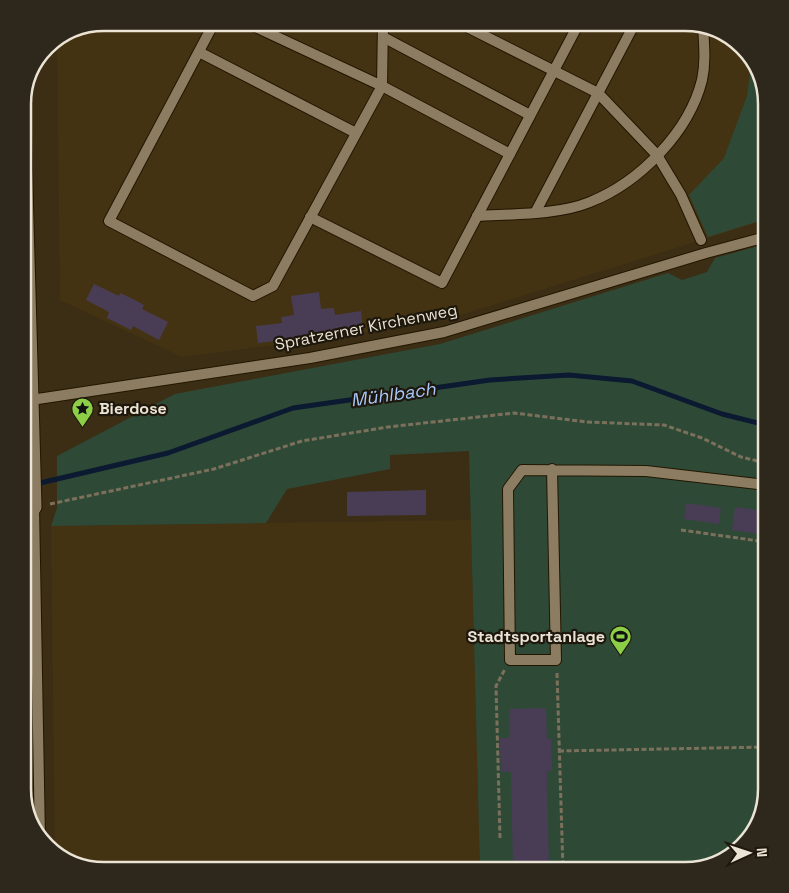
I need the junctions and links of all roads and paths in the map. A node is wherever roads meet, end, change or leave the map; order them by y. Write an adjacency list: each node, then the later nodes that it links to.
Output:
1 (210, 31): 9 (lane)
2 (266, 31): 11 (lane)
3 (383, 31): 8 (lane)
4 (475, 31): 10 (lane)
5 (575, 31): 10 (lane)
6 (631, 31): 12 (lane)
7 (704, 34): 16 (lane)
8 (383, 37): 11 (lane); 13 (lane)
9 (199, 52): 14 (lane); 19 (lane)
10 (554, 70): 12 (lane); 13 (lane)
11 (382, 86): 14 (lane); 15 (lane)
12 (598, 94): 16 (lane); 17 (lane)
13 (530, 115): 15 (lane)
14 (356, 133): 19 (lane)
15 (510, 154): 18 (lane)
16 (657, 155): 17 (lane); 21 (lane)
17 (535, 212): 18 (lane)
18 (477, 216): 19 (lane)
19 (310, 217)
20 (758, 239): 22 (lane, Spratzerner Kirchenweg)
21 (701, 240)
22 (31, 401)
23 (31, 453): 27 (street)
24 (758, 461): 27 (path)
25 (552, 469): 26 (lane); 31 (lane); 32 (lane)
26 (758, 484)
27 (33, 508): 28 (lane); 35 (lane)
28 (31, 510)
29 (681, 530): 30 (path)
30 (758, 541)
31 (510, 660): 32 (lane); 36 (path)
32 (556, 660): 34 (path)
33 (758, 747): 34 (path)
34 (559, 751): 37 (path)
35 (40, 822)
36 (500, 838)
37 (563, 862)

